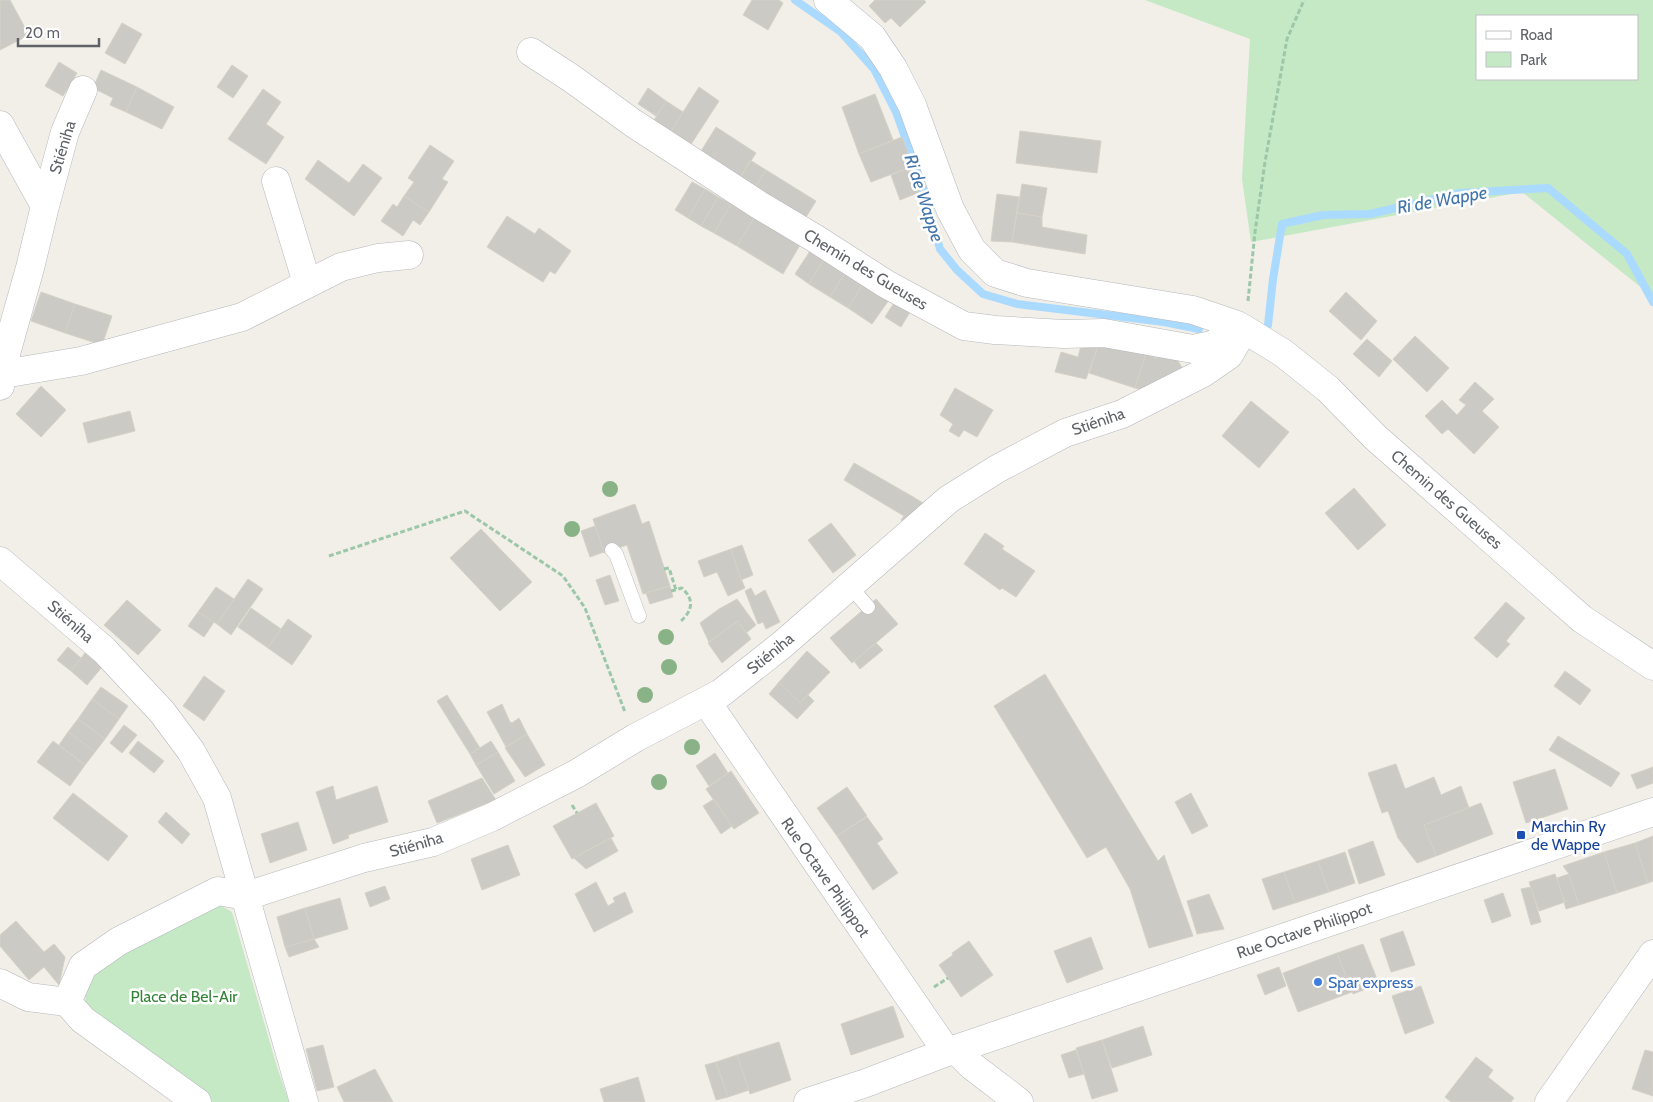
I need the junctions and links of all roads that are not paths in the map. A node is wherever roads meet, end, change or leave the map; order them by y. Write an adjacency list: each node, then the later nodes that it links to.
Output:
1 (828, 0): 9 (street, Chemin des Gueuses)
2 (531, 52): 9 (street, Chemin des Gueuses)
3 (83, 90): 6 (street, Stiéniha)
4 (0, 125): 6 (street, Stiéniha)
5 (276, 181): 8 (street)
6 (45, 206): 10 (street, Stiéniha)
7 (409, 255): 8 (street, Stiéniha)
8 (307, 284): 10 (street, Stiéniha)
9 (1244, 329): 13 (street, Stiéniha); 16 (street, Chemin des Gueuses)
10 (2, 380)
11 (616, 551): 15 (lane)
12 (0, 561): 19 (street, Stiéniha)
13 (849, 586): 14 (lane); 17 (street, Stiéniha)
14 (868, 607)
15 (639, 616)
16 (1653, 666)
17 (706, 701): 19 (street, Stiéniha); 24 (street, Rue Octave Philippot)
18 (1653, 812): 24 (street, Rue Octave Philippot)
19 (246, 896): 23 (street, Stiéniha); 26 (street, Stiéniha)
20 (1653, 954): 21 (street)
21 (1644, 981): 29 (street)
22 (0, 983): 23 (street)
23 (67, 1002): 25 (street)
24 (951, 1050): 27 (street, Rue Octave Philippot); 28 (street, Rue Octave Philippot)
25 (197, 1102)
26 (304, 1102)
27 (808, 1102)
28 (1019, 1102)
29 (1549, 1102)

